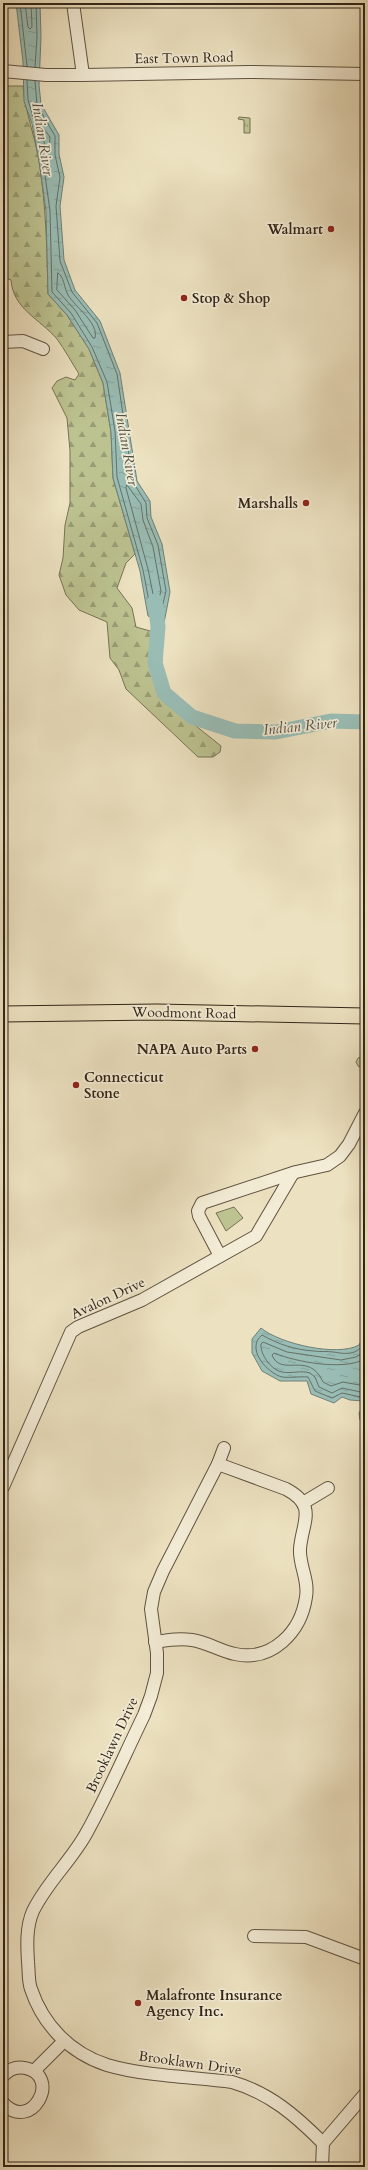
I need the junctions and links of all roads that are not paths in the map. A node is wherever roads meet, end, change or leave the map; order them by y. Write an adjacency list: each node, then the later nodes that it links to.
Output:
1 (73, 3): 4 (street)
2 (7, 71): 4 (street, East Town Road)
3 (365, 74): 4 (street, East Town Road)
4 (83, 75)
5 (3, 342): 6 (street)
6 (43, 349)
7 (3, 1014): 8 (main road, Woodmont Road)
8 (365, 1016)
9 (365, 1113): 10 (street)
10 (293, 1173): 11 (street, Avalon Drive); 11 (street)
11 (220, 1256): 14 (street, Avalon Drive)
12 (224, 1448): 13 (street, Brooklawn Drive)
13 (218, 1464): 16 (street); 17 (street, Brooklawn Drive)
14 (3, 1487)
15 (328, 1488): 16 (street)
16 (303, 1503): 17 (street)
17 (155, 1642): 20 (street, Brooklawn Drive)
18 (254, 1936): 19 (street)
19 (365, 1959)
20 (64, 2041): 21 (street); 25 (street, Brooklawn Drive)
21 (34, 2071): 22 (street); 24 (street)
22 (3, 2076)
23 (365, 2094): 25 (street)
24 (3, 2103)
25 (323, 2143): 26 (street)
26 (322, 2167)

